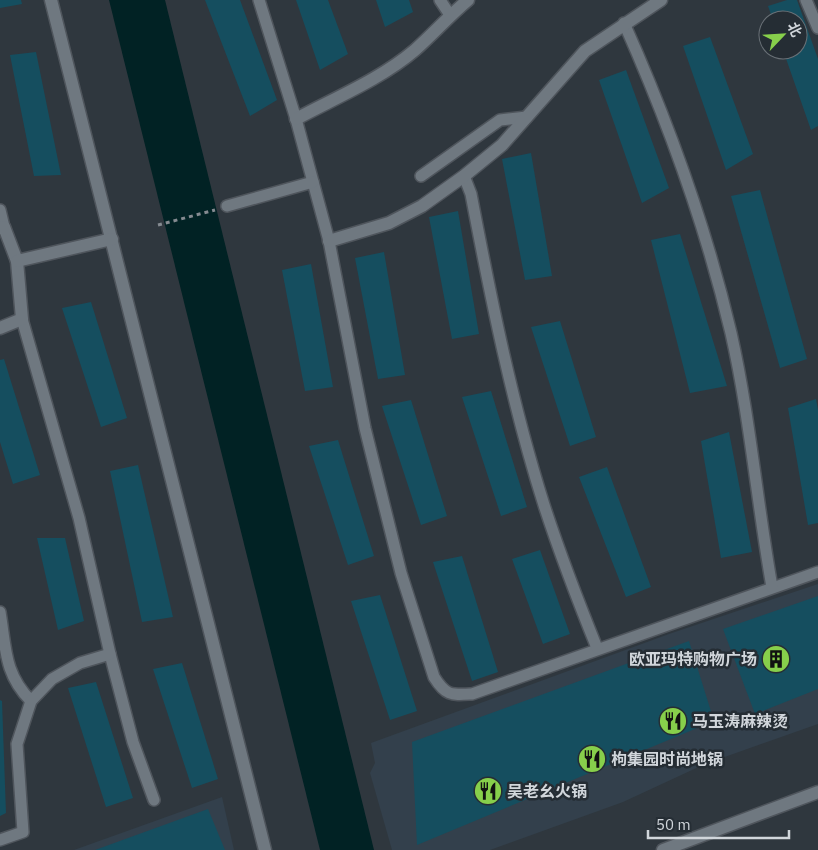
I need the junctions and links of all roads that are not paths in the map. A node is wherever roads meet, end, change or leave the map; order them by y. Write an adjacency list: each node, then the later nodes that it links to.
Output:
1 (51, 0): 18 (street)
2 (259, 0): 11 (lane)
3 (440, 0): 7 (lane)
4 (468, 0): 7 (street)
5 (660, 0): 8 (street)
6 (806, 0): 9 (lane)
7 (450, 15): 11 (street)
8 (624, 23): 10 (street); 24 (lane)
9 (818, 28)
10 (527, 117): 12 (lane); 13 (street)
11 (296, 119): 14 (lane)
12 (421, 176)
13 (464, 176): 19 (street); 26 (lane)
14 (313, 182): 15 (lane); 19 (lane)
15 (227, 206)
16 (0, 210): 17 (lane)
17 (2, 228): 20 (street)
18 (112, 239): 20 (street); 32 (street)
19 (329, 241): 26 (lane)
20 (16, 261): 21 (street)
21 (22, 319): 22 (street); 27 (lane)
22 (0, 328)
23 (818, 572): 24 (lane)
24 (772, 587): 26 (lane)
25 (0, 612): 28 (lane)
26 (597, 648)
27 (110, 654): 28 (lane); 30 (lane)
28 (31, 701): 31 (lane)
29 (818, 792): 33 (street)
30 (154, 800)
31 (0, 840)
32 (265, 850)
33 (663, 850)

